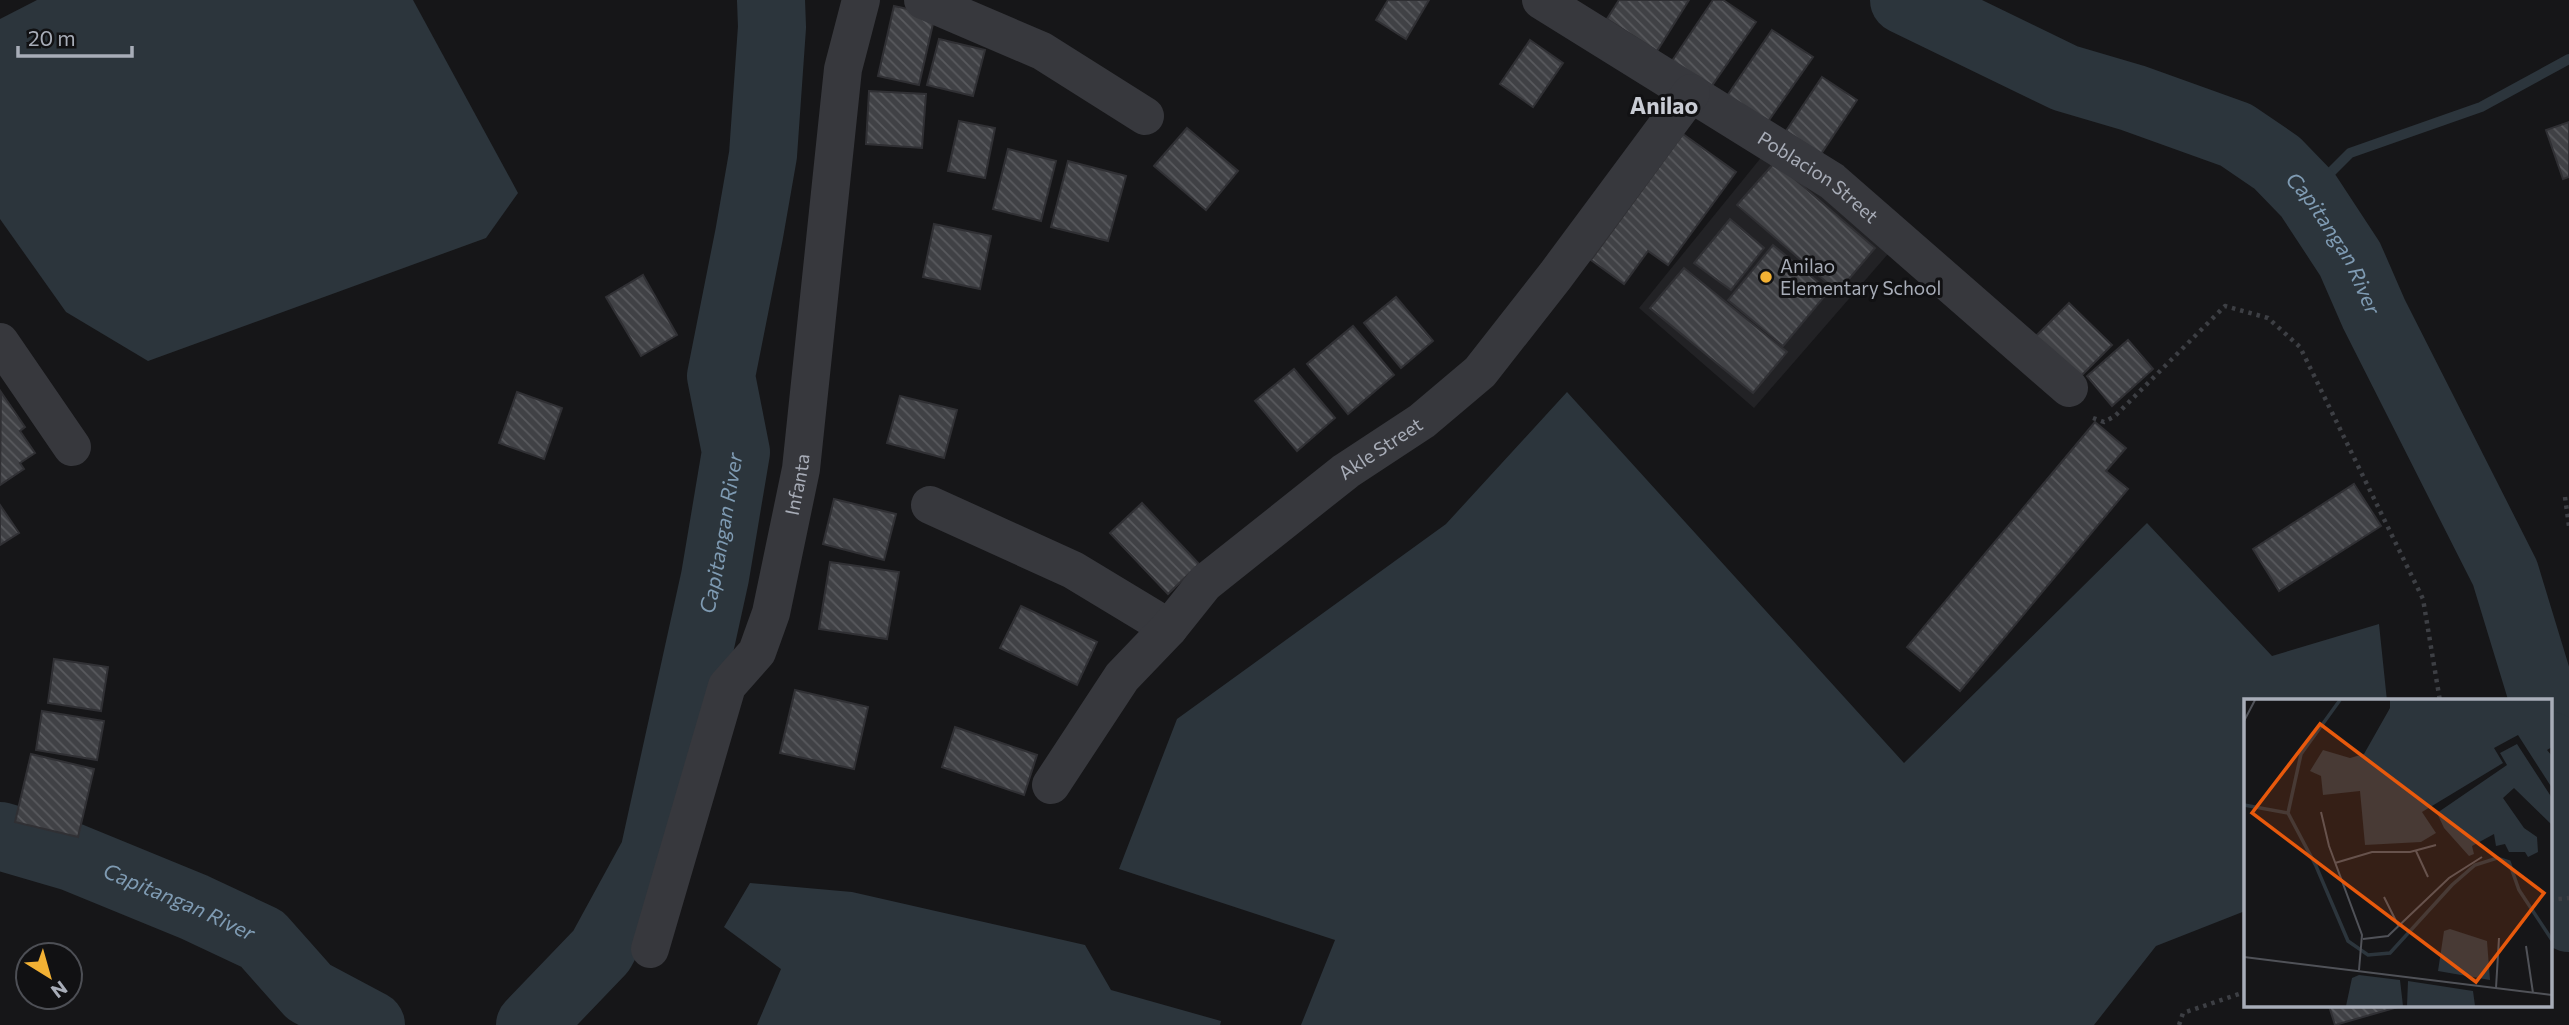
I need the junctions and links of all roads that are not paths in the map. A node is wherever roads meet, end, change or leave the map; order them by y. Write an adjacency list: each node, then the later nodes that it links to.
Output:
1 (861, 0): 12 (street, Infanta)
2 (923, 0): 5 (street)
3 (1541, 0): 4 (street, Poblacion Street)
4 (1691, 93): 7 (street, Poblacion Street); 10 (street, Akle Street)
5 (1144, 116)
6 (0, 342): 8 (street)
7 (2069, 388)
8 (72, 447)
9 (930, 505): 10 (street)
10 (1169, 628): 11 (street, Akle Street)
11 (1051, 785)
12 (650, 949)

